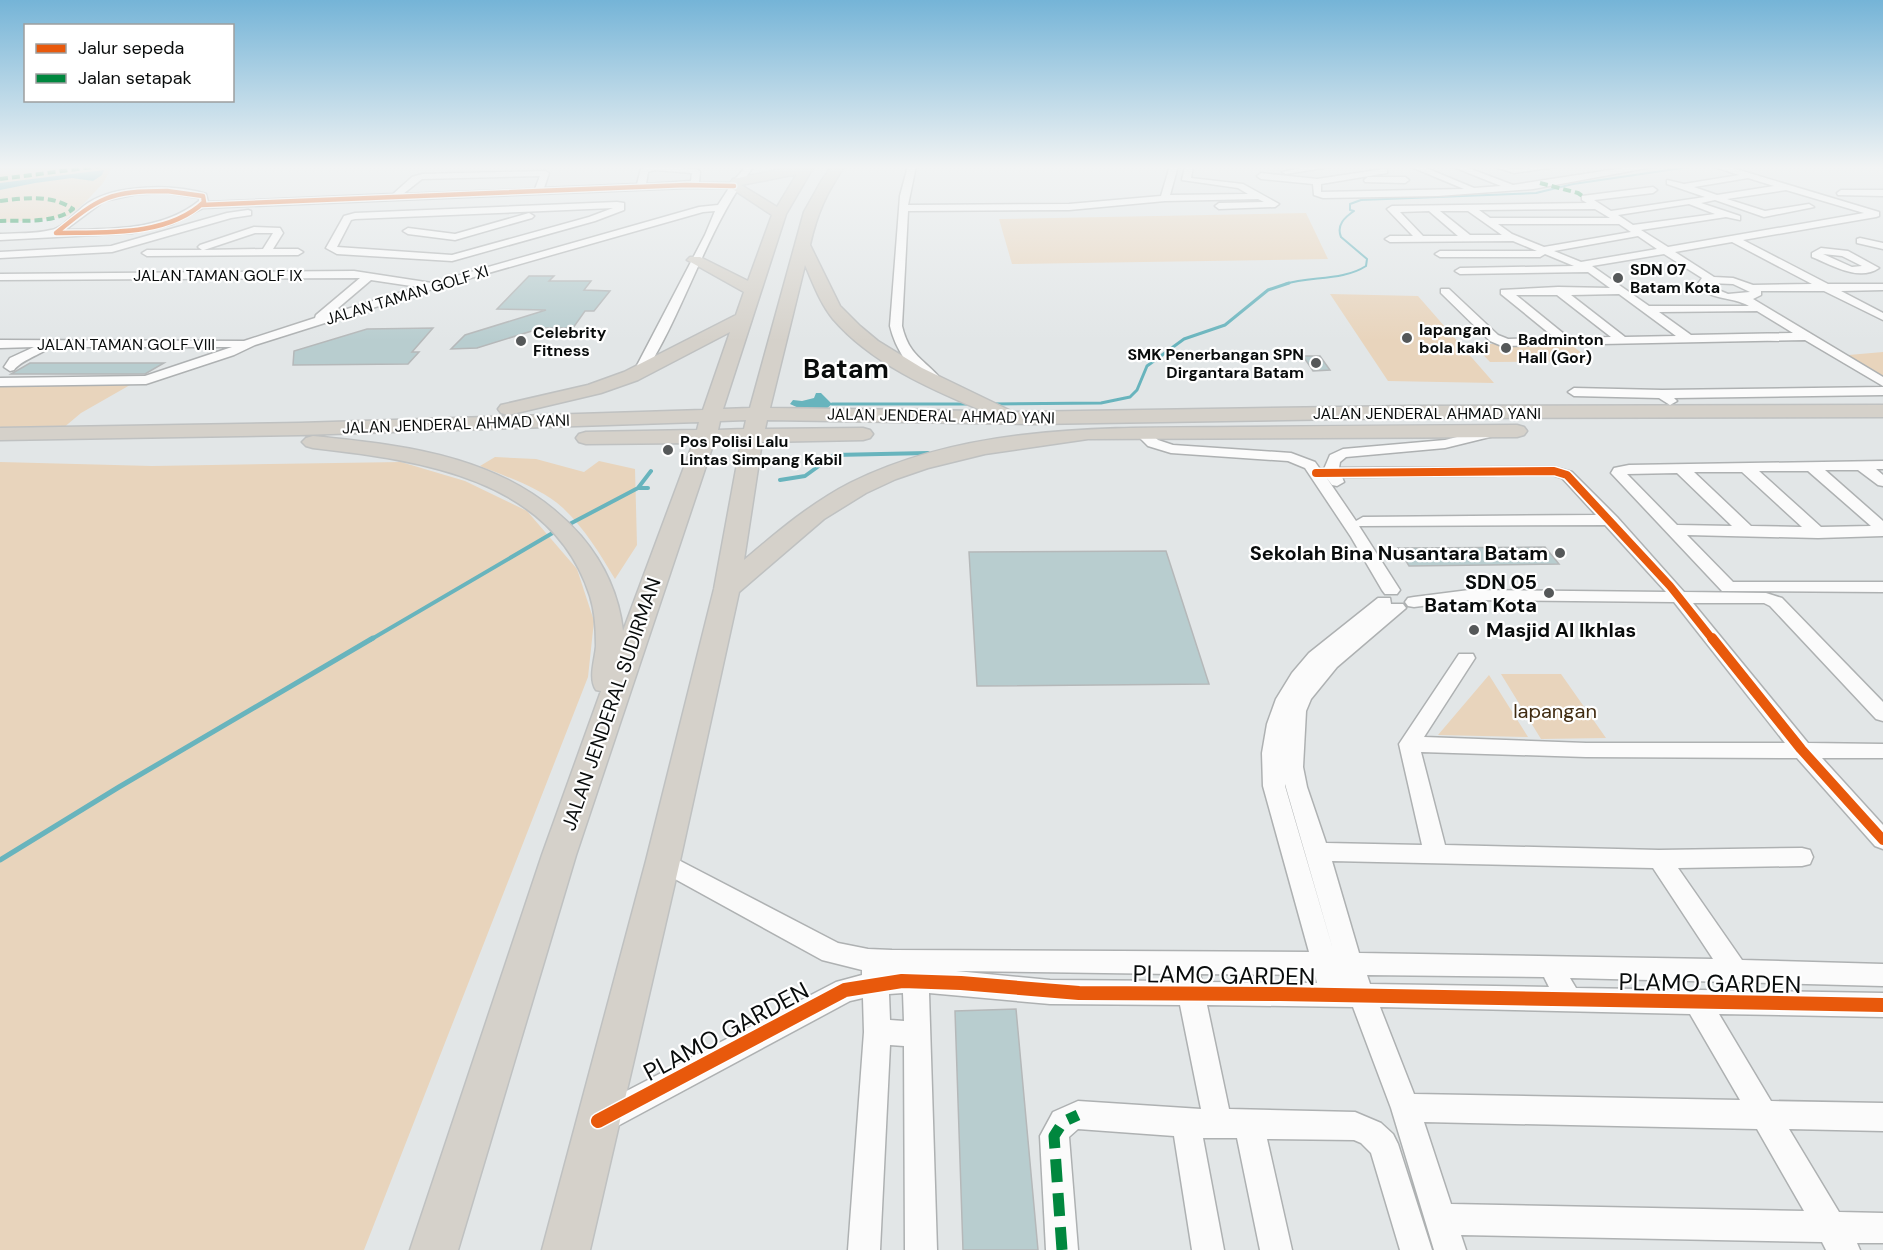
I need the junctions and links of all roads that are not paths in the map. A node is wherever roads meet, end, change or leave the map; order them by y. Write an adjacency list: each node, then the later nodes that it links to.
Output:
1 (67, 224): 25 (street)
2 (155, 224): 25 (street)
3 (199, 224): 22 (street)
4 (345, 224): 49 (street)
5 (412, 224): 23 (street)
6 (499, 224): 21 (street)
7 (573, 224): 49 (street)
8 (648, 224): 59 (street, JALAN TAMAN GOLF XI)
9 (714, 224): 50 (street)
10 (775, 224): 62 (highway, JALAN JENDERAL SUDIRMAN)
11 (809, 224): 36 (highway)
12 (902, 224): 83 (street)
13 (1407, 224): 31 (street)
14 (1450, 224): 32 (street)
15 (1493, 224): 28 (street)
16 (1574, 224): 28 (street)
17 (1626, 224): 24 (street)
18 (1663, 224): 24 (street)
19 (1854, 224): 20 (street)
20 (1817, 225): 29 (street)
21 (486, 228): 23 (street); 27 (street)
22 (174, 231): 35 (street); 44 (street)
23 (408, 231): 27 (street)
24 (1637, 231): 37 (street); 39 (street)
25 (56, 233): 26 (street)
26 (0, 237)
27 (455, 237): 49 (street)
28 (1511, 237): 32 (street); 39 (street)
29 (1732, 238): 37 (street); 51 (street)
30 (1390, 239): 31 (street)
31 (1421, 239): 32 (street)
32 (1468, 239)
33 (1883, 240): 34 (street)
34 (1883, 246)
35 (29, 248): 38 (street); 44 (street)
36 (804, 248): 83 (highway); 90 (highway)
37 (1664, 249): 53 (street); 66 (street)
38 (0, 250)
39 (1540, 250): 47 (street)
40 (187, 252): 41 (street); 42 (street); 45 (street)
41 (222, 252): 42 (street); 55 (street)
42 (266, 252): 43 (street)
43 (298, 252)
44 (18, 253): 48 (street)
45 (147, 253)
46 (1440, 254): 47 (street)
47 (1551, 254): 53 (street)
48 (0, 255)
49 (452, 258)
50 (695, 260): 62 (highway); 81 (street)
51 (1779, 262): 52 (street); 61 (street)
52 (1830, 262)
53 (1586, 267): 54 (street); 65 (street)
54 (1460, 271)
55 (183, 275): 56 (street, JALAN TAMAN GOLF IX); 57 (street, JALAN TAMAN GOLF IX)
56 (369, 276): 58 (street, JALAN TAMAN GOLF IX); 72 (street)
57 (3, 278)
58 (400, 281): 59 (street, JALAN TAMAN GOLF IX); 67 (street)
59 (435, 285): 67 (street, JALAN TAMAN GOLF XI)
60 (1883, 287): 61 (street)
61 (1827, 288): 66 (street); 70 (street)
62 (753, 290): 71 (highway, JALAN JENDERAL SUDIRMAN)
63 (1558, 290): 65 (street); 74 (street); 76 (street)
64 (1445, 291): 76 (street)
65 (1621, 291): 68 (street)
66 (1748, 293): 69 (street)
67 (368, 306): 72 (street, JALAN TAMAN GOLF XI)
68 (1647, 309): 69 (street); 75 (street)
69 (1761, 309): 73 (street)
70 (1883, 316)
71 (746, 317): 81 (highway); 91 (highway, JALAN JENDERAL SUDIRMAN)
72 (313, 323): 77 (street, JALAN TAMAN GOLF XI)
73 (1809, 336): 75 (street); 84 (street)
74 (1621, 339): 75 (street); 76 (street)
75 (1689, 339)
76 (1564, 340)
77 (251, 342): 79 (street, JALAN TAMAN GOLF VIII); 82 (street)
78 (0, 344): 79 (street, JALAN TAMAN GOLF VIII)
79 (48, 344): 80 (street)
80 (5, 370)
81 (639, 373): 97 (highway)
82 (0, 382)
83 (942, 384): 89 (highway)
84 (1881, 385): 86 (street)
85 (1574, 392): 86 (street)
86 (1662, 394): 88 (street)
87 (1883, 411): 88 (highway, JALAN JENDERAL AHMAD YANI)
88 (1683, 412): 89 (highway, JALAN JENDERAL AHMAD YANI); 93 (highway)
89 (1029, 423): 90 (highway, JALAN JENDERAL AHMAD YANI); 96 (highway, JALAN JENDERAL AHMAD YANI)
90 (756, 424): 91 (highway, JALAN JENDERAL AHMAD YANI); 116 (highway)
91 (709, 426): 97 (highway, JALAN JENDERAL AHMAD YANI); 127 (highway, JALAN JENDERAL SUDIRMAN)
92 (1883, 429): 93 (highway, JALAN JENDERAL AHMAD YANI)
93 (1705, 430): 94 (highway, JALAN JENDERAL AHMAD YANI)
94 (1497, 431): 98 (highway, JALAN JENDERAL AHMAD YANI); 106 (street)
95 (0, 434): 99 (highway, JALAN JENDERAL AHMAD YANI)
96 (1084, 434): 98 (highway, JALAN JENDERAL AHMAD YANI); 116 (highway)
97 (298, 435): 99 (highway, JALAN JENDERAL AHMAD YANI); 127 (highway)
98 (1144, 435): 106 (street)
99 (202, 436): 100 (highway, JALAN JENDERAL AHMAD YANI)
100 (0, 444)
101 (1861, 465): 102 (street); 103 (street); 107 (street)
102 (1883, 465)
103 (1811, 466): 104 (street); 111 (street)
104 (1746, 467): 105 (street); 113 (street)
105 (1681, 468): 109 (street); 110 (street)
106 (1324, 473): 108 (street); 112 (street)
107 (1883, 482)
108 (1611, 520): 112 (street); 117 (street)
109 (1672, 530): 110 (street); 115 (street)
110 (1746, 530): 113 (street)
111 (1883, 530): 113 (street)
112 (1364, 532): 118 (street)
113 (1818, 533)
114 (1708, 587): 117 (street)
115 (1883, 587)
116 (727, 589): 130 (highway)
117 (1676, 593): 118 (street); 120 (street); 122 (street)
118 (1399, 598): 125 (street); 132 (street)
119 (1466, 658): 121 (street)
120 (1883, 714)
121 (1409, 744): 122 (street); 126 (street)
122 (1801, 749): 123 (street); 124 (street)
123 (1883, 751)
124 (1883, 840)
125 (1318, 852): 126 (street); 132 (street)
126 (1436, 854): 129 (street)
127 (559, 855): 155 (highway, JALAN JENDERAL SUDIRMAN)
128 (1802, 857): 129 (street)
129 (1659, 859): 134 (street)
130 (663, 861): 136 (street, PLAMO GARDEN); 148 (highway)
131 (1185, 963): 132 (street, PLAMO GARDEN); 135 (street, PLAMO GARDEN); 138 (street)
132 (1338, 964): 133 (street, PLAMO GARDEN); 139 (street)
133 (1551, 966): 134 (street, PLAMO GARDEN); 140 (street)
134 (1735, 970): 137 (street, PLAMO GARDEN)
135 (916, 971): 136 (street, PLAMO GARDEN); 138 (street, PLAMO GARDEN); 144 (street)
136 (875, 972): 143 (street); 148 (street, PLAMO GARDEN)
137 (1883, 975)
138 (1191, 992): 139 (street, PLAMO GARDEN); 150 (street)
139 (1348, 997): 140 (street, PLAMO GARDEN); 145 (street)
140 (1568, 999): 141 (street, PLAMO GARDEN)
141 (1698, 1003): 142 (street, PLAMO GARDEN); 146 (street)
142 (1883, 1005)
143 (877, 1032): 144 (street); 157 (street)
144 (918, 1034): 158 (street)
145 (1405, 1108): 146 (street); 152 (street)
146 (1764, 1115): 147 (street); 154 (street)
147 (1883, 1117)
148 (598, 1121): 156 (highway)
149 (1186, 1123): 150 (street); 159 (street); 160 (street)
150 (1218, 1124): 151 (street)
151 (1249, 1125): 161 (street); 162 (street)
152 (1441, 1219): 154 (street); 163 (street)
153 (1883, 1228): 154 (street)
154 (1837, 1239)
155 (434, 1250)
156 (566, 1250)
157 (864, 1250)
158 (921, 1250)
159 (1062, 1250)
160 (1208, 1250)
161 (1276, 1250)
162 (1416, 1250)
163 (1450, 1250)

